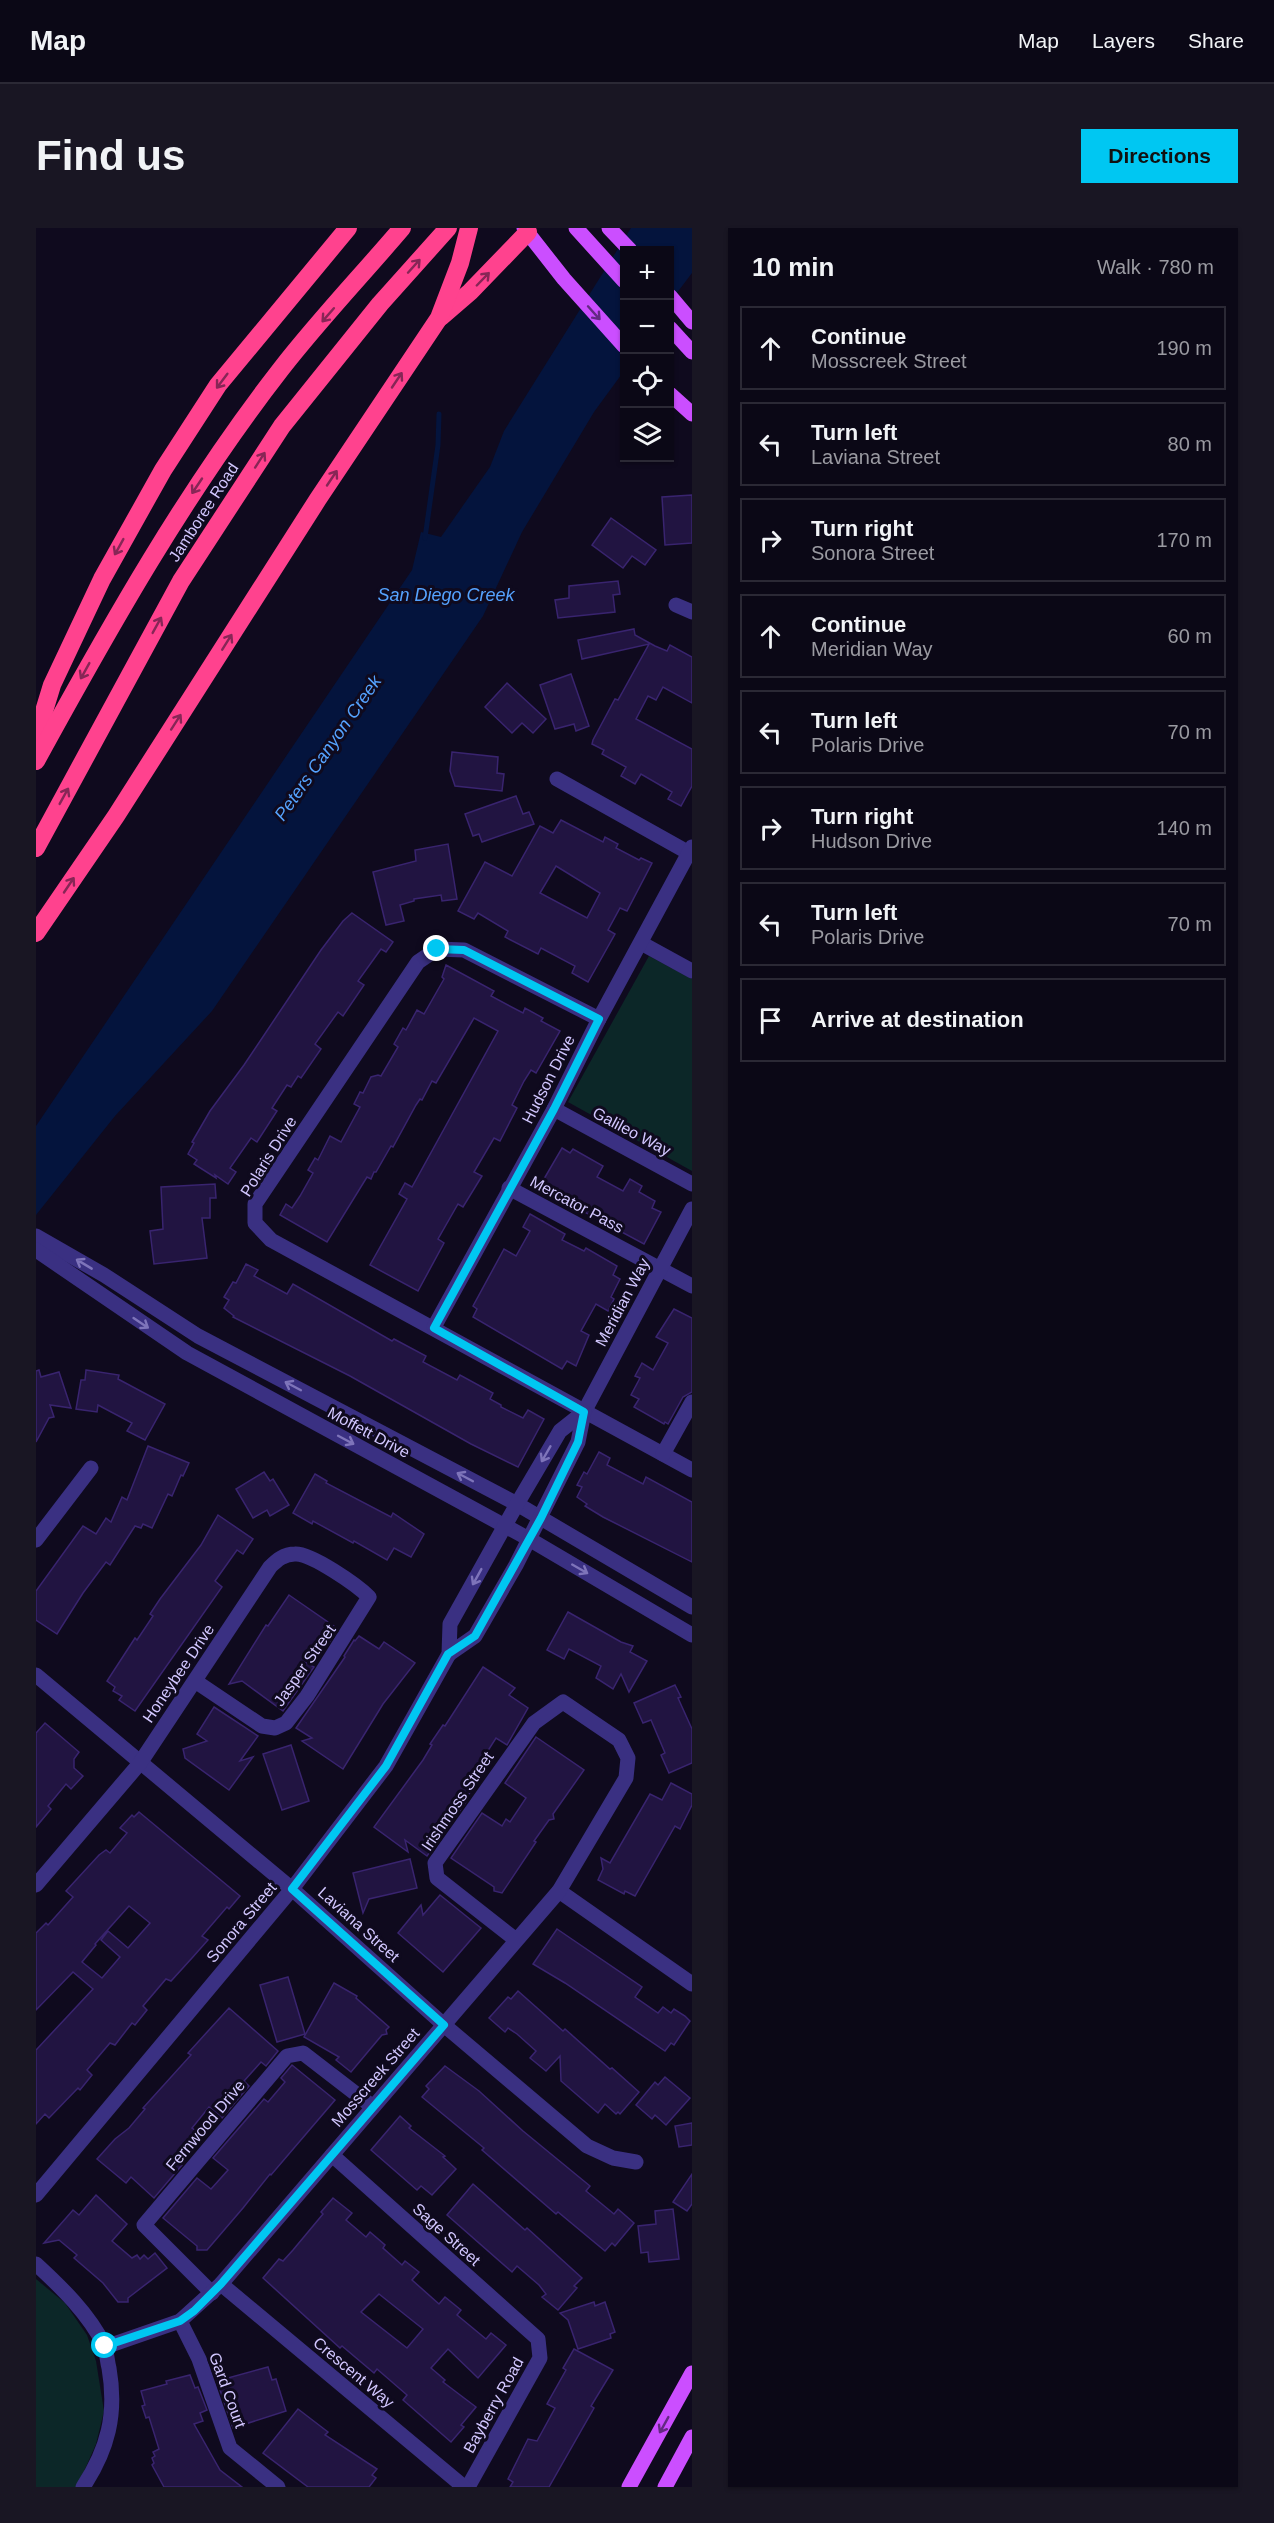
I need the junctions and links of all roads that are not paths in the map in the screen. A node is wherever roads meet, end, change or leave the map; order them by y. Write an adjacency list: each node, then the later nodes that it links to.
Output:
1 (348, 228): 20 (highway, one-way to 20)
2 (402, 228): 21 (highway, Jamboree Road, one-way to 21)
3 (448, 228): 23 (highway, Jamboree Road, one-way to 3)
4 (469, 228): 11 (highway)
5 (576, 228): 9 (main road)
6 (609, 228): 8 (main road)
7 (526, 229): 11 (highway, one-way to 7); 14 (main road, one-way to 14)
8 (626, 246)
9 (620, 277)
10 (673, 300): 12 (main road)
11 (439, 318): 25 (highway, one-way to 11)
12 (692, 322)
13 (674, 333): 15 (main road)
14 (620, 342)
15 (688, 348)
16 (674, 398): 17 (main road)
17 (692, 414)
18 (676, 605): 19 (street)
19 (692, 612)
20 (36, 737)
21 (36, 761)
22 (557, 779): 24 (street)
23 (36, 848)
24 (689, 858): 26 (street, Hudson Drive)
25 (36, 933)
26 (641, 944): 27 (street); 28 (street, Hudson Drive)
27 (692, 971)
28 (599, 1019): 29 (street, Hudson Drive); 36 (street, Polaris Drive)
29 (554, 1109): 30 (street, Galileo Way); 31 (street, Hudson Drive)
30 (692, 1184)
31 (509, 1188): 34 (street, Mercator Pass); 36 (street, Hudson Drive)
32 (692, 1209): 34 (street, Meridian Way)
33 (40, 1245): 42 (street, Moffett Drive, one-way to 33); 44 (street, Moffett Drive, one-way to 44)
34 (660, 1269): 35 (street, Mercator Pass); 38 (street, Meridian Way)
35 (692, 1286)
36 (434, 1328): 38 (street, Polaris Drive)
37 (692, 1402): 39 (street)
38 (584, 1412): 39 (street, Polaris Drive); 42 (street, Meridian Way, one-way to 42); 43 (street, Meridian Way)
39 (663, 1454): 41 (street, Polaris Drive)
40 (91, 1468): 46 (street)
41 (692, 1470)
42 (517, 1504): 43 (street, Moffett Drive); 44 (street, Meridian Way)
43 (541, 1518): 45 (street, Meridian Way); 48 (street, Moffett Drive)
44 (505, 1526): 45 (street, Moffett Drive); 50 (street, Sonora Street, one-way to 50)
45 (529, 1539): 49 (street, Moffett Drive, one-way to 49); 50 (street, Sonora Street)
46 (36, 1540)
47 (369, 1597): 52 (street, Honeybee Drive); 52 (street, Jasper Street)
48 (692, 1607)
49 (692, 1635)
50 (448, 1654): 56 (street, Sonora Street)
51 (36, 1675): 54 (street, Laviana Street)
52 (195, 1681): 54 (street, Honeybee Drive)
53 (563, 1702): 57 (street, Mosscreek Street); 58 (street, Irishmoss Street)
54 (140, 1763): 55 (street, Honeybee Drive); 56 (street, Laviana Street)
55 (36, 1885)
56 (292, 1889): 60 (street, Laviana Street); 64 (street, Sonora Street)
57 (559, 1891): 58 (street, Mosscreek Street); 59 (street)
58 (516, 1940): 60 (street, Mosscreek Street)
59 (692, 1984)
60 (444, 2025): 61 (street, Mosscreek Street); 63 (street, Laviana Street)
61 (373, 2107): 62 (street, Mosscreek Street); 66 (street, Fernwood Drive)
62 (332, 2155): 66 (street, Mosscreek Street); 68 (street, Sage Street)
63 (636, 2162)
64 (36, 2195)
65 (36, 2264): 69 (street)
66 (216, 2289): 67 (street, Mosscreek Street); 74 (street, Crescent Way)
67 (180, 2321): 69 (street, Mosscreek Street); 73 (street, Gard Court)
68 (538, 2339): 74 (street, Bayberry Road)
69 (105, 2346): 72 (street)
70 (692, 2373): 75 (main road, one-way to 75)
71 (692, 2437): 76 (main road)
72 (86, 2486)
73 (278, 2487)
74 (466, 2487)
75 (629, 2487)
76 (665, 2487)

